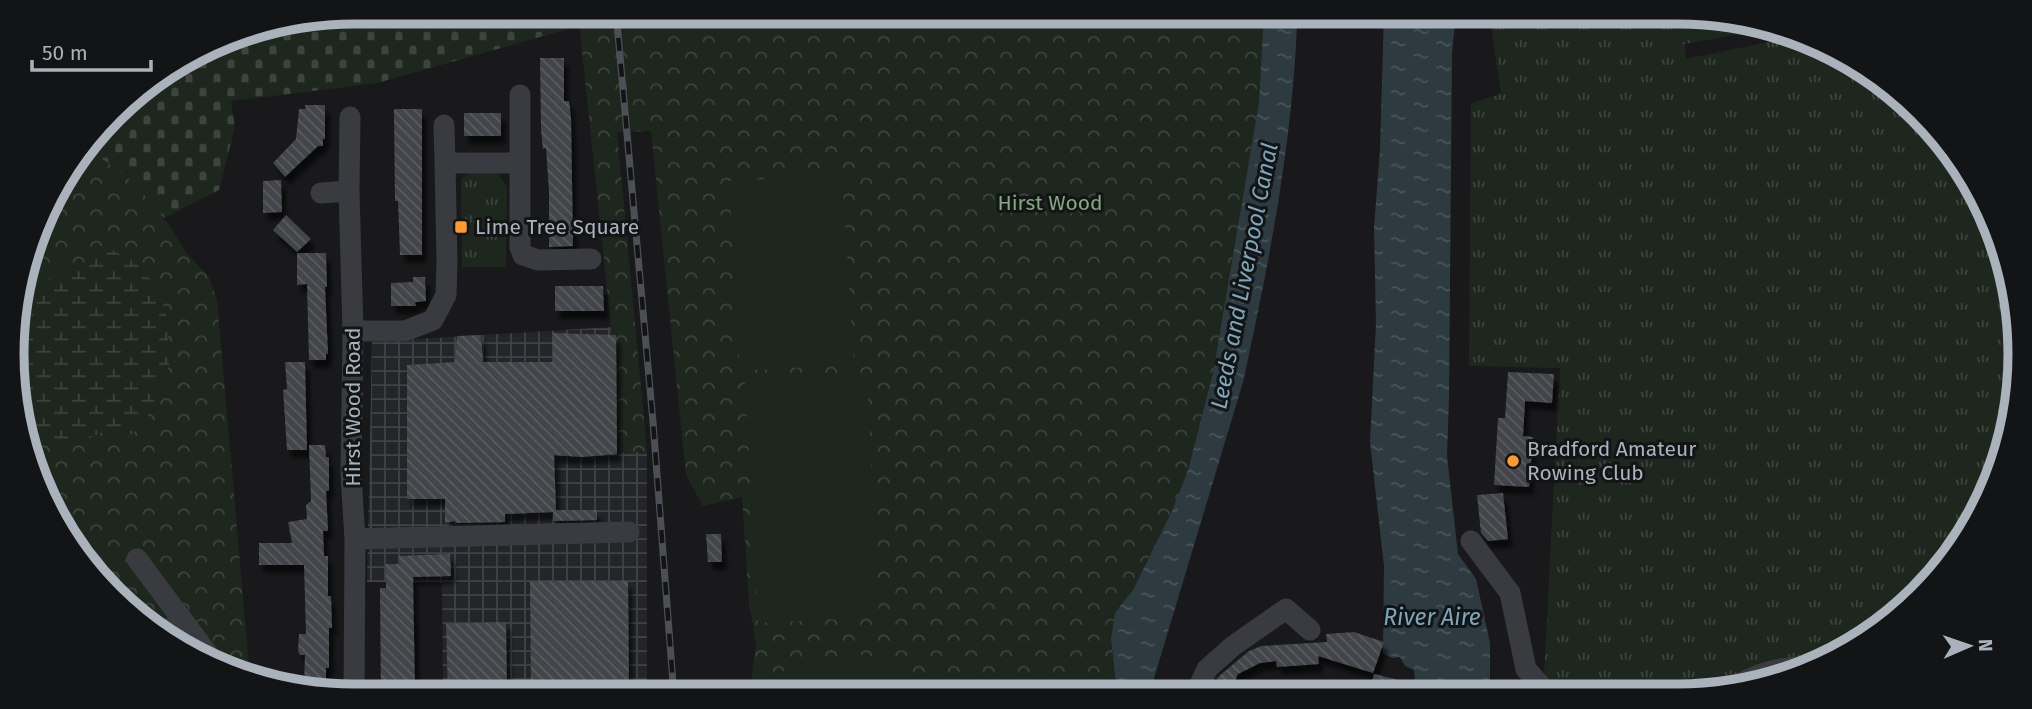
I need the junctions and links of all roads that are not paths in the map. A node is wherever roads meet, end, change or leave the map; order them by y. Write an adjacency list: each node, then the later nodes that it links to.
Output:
1 (520, 95): 5 (street)
2 (350, 117): 6 (street, Hirst Wood Road)
3 (444, 125): 4 (street)
4 (444, 163): 5 (street); 9 (street)
5 (520, 163): 8 (street)
6 (349, 191): 7 (street); 9 (street, Hirst Wood Road)
7 (321, 193)
8 (591, 259)
9 (353, 331): 11 (street, Hirst Wood Road)
10 (629, 532): 11 (street)
11 (355, 539): 16 (street, Hirst Wood Road)
12 (1471, 541): 18 (street)
13 (137, 559): 15 (street)
14 (1310, 630): 17 (street)
15 (202, 647)
16 (354, 684)
17 (1200, 684)
18 (1539, 684)

